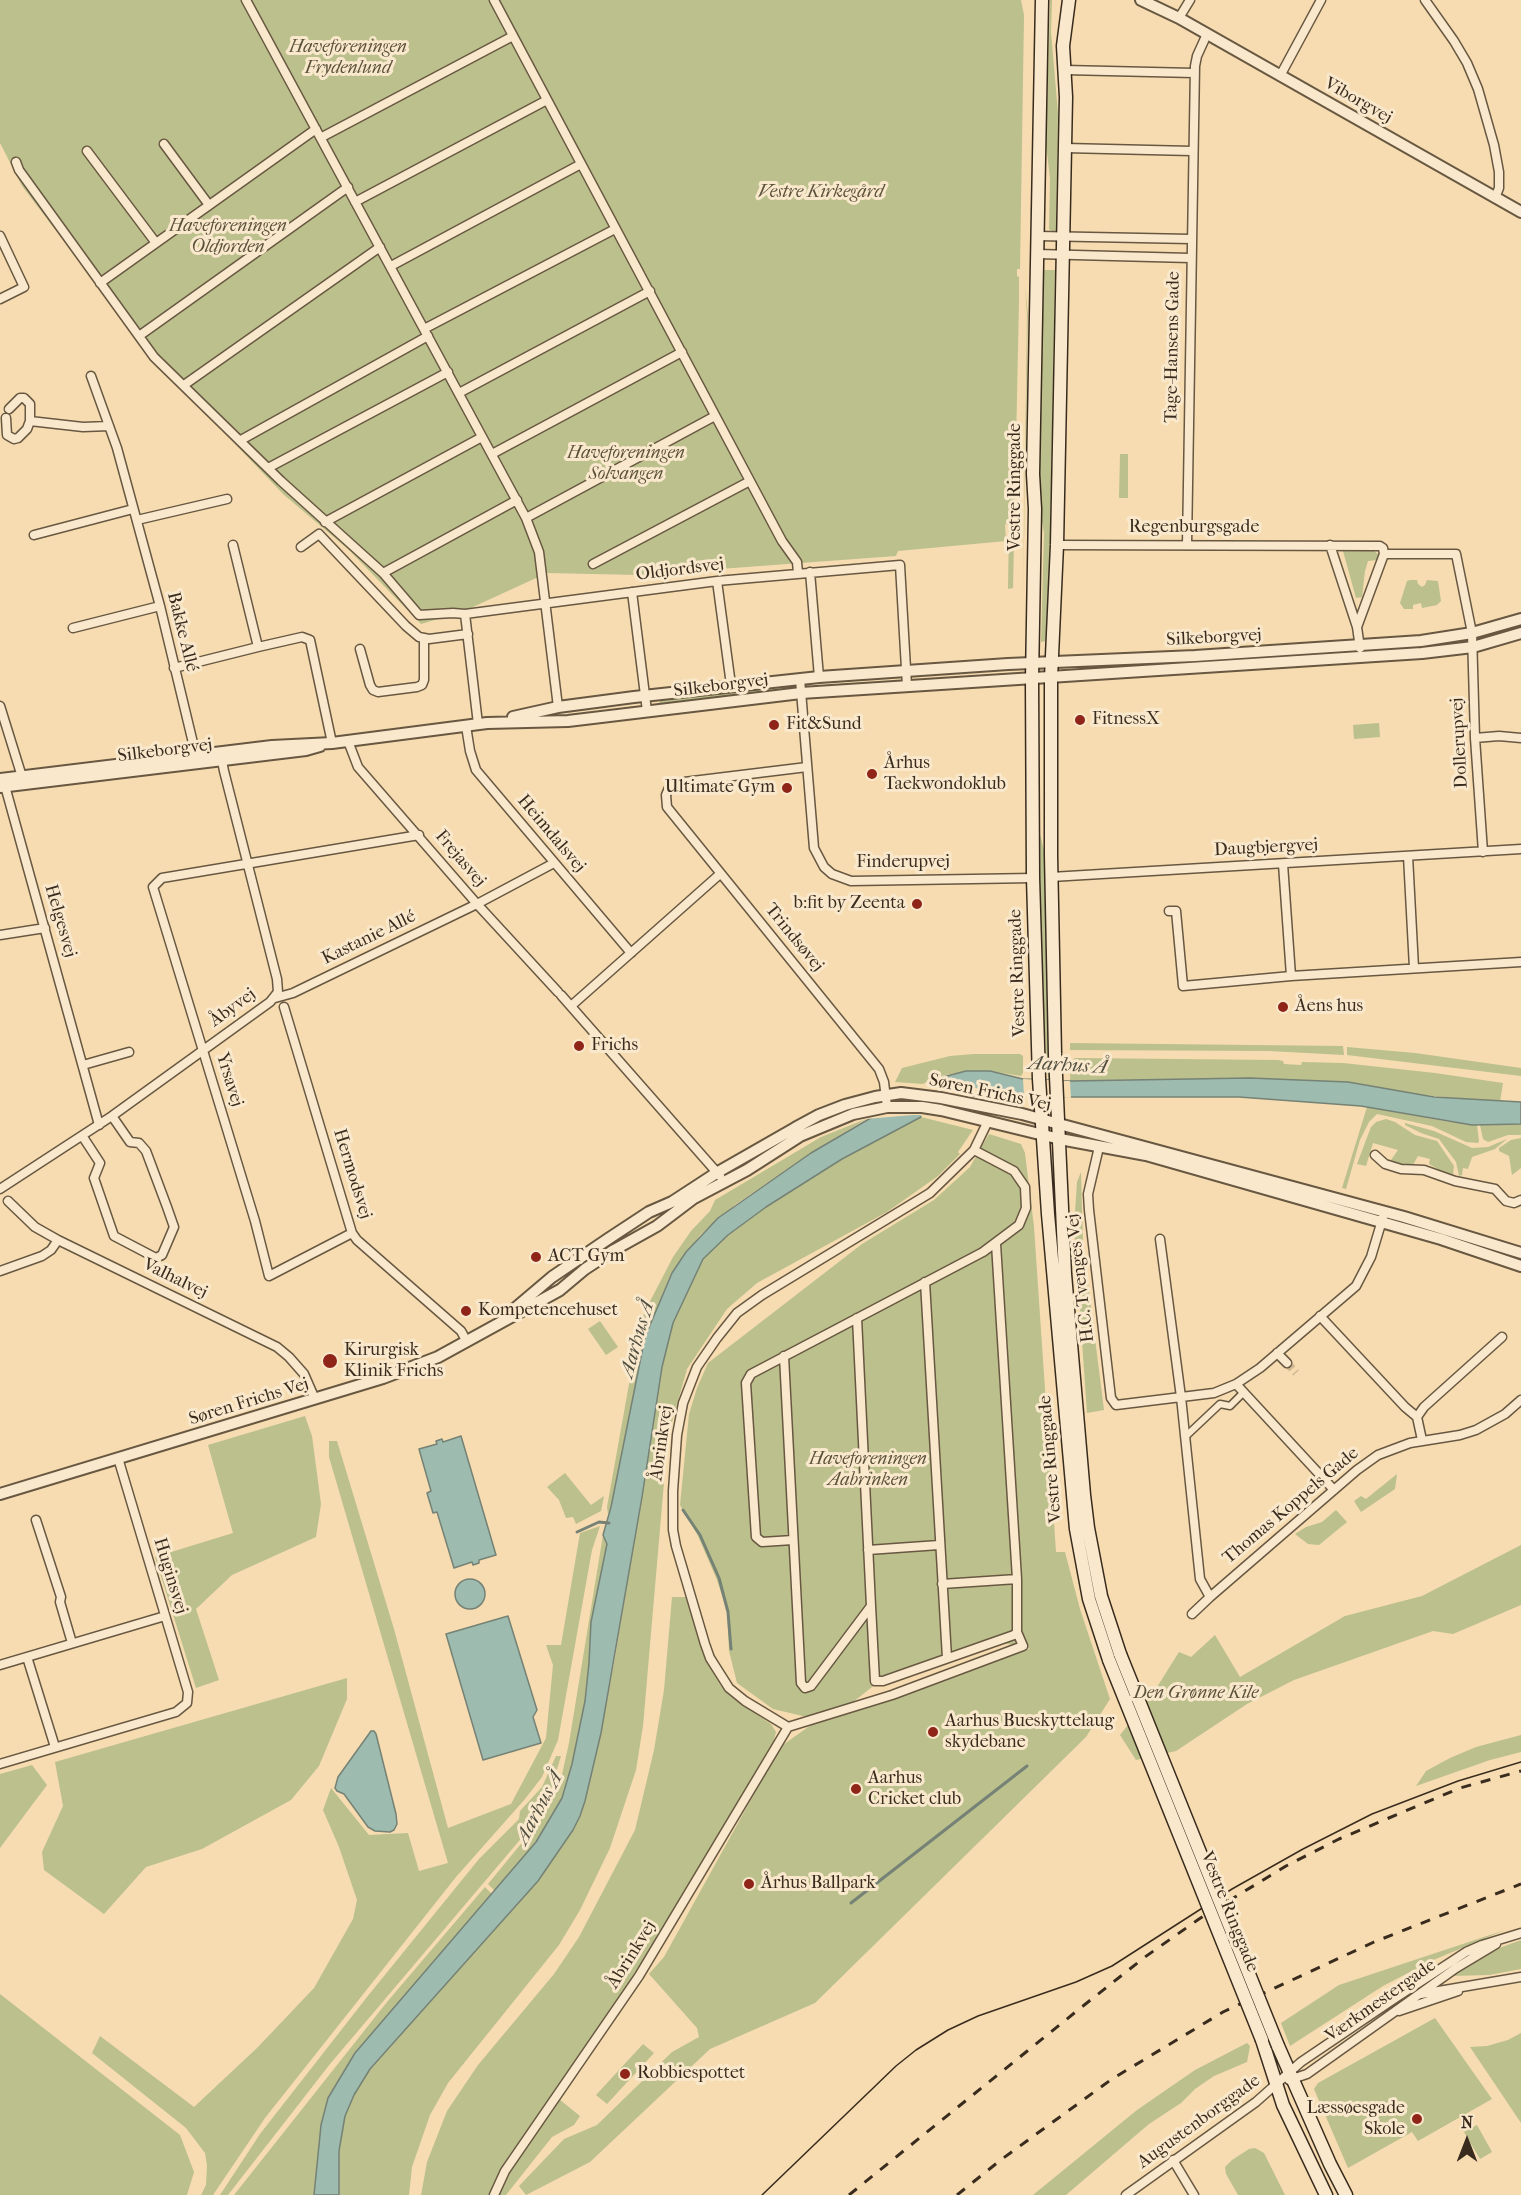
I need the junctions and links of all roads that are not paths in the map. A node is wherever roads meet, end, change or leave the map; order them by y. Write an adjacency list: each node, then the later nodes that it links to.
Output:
1 (246, 0): 17 (street)
2 (494, 0): 12 (street)
3 (1042, 0): 32 (main road, Vestre Ringgade)
4 (1069, 0): 13 (main road, Vestre Ringgade)
5 (1141, 0): 10 (street, Viborgvej)
6 (1158, 0): 10 (street, Viborgvej)
7 (1190, 0): 10 (street)
8 (1321, 0): 15 (street)
9 (1425, 0): 26 (street)
10 (1179, 18): 11 (street, Viborgvej)
11 (1207, 34): 14 (street, Tage-Hansens Gade); 15 (street, Viborgvej)
12 (513, 36): 16 (street); 18 (street)
13 (1065, 70): 14 (street); 20 (main road, Vestre Ringgade)
14 (1194, 73): 22 (street, Tage-Hansens Gade)
15 (1280, 76): 26 (street, Viborgvej)
16 (547, 100): 24 (street); 27 (street)
17 (316, 129): 18 (street); 28 (street)
18 (321, 138): 25 (street)
19 (164, 144): 28 (street)
20 (1065, 148): 22 (street); 33 (main road, Vestre Ringgade)
21 (87, 151): 35 (street)
22 (1192, 151): 34 (street, Tage-Hansens Gade)
23 (16, 162): 41 (street, Oldjordsvej)
24 (581, 164): 30 (street); 40 (street)
25 (348, 187): 27 (street); 45 (street)
26 (1495, 198): 29 (street, Viborgvej)
27 (356, 202): 36 (street)
28 (209, 205): 35 (street)
29 (1521, 212)
30 (615, 229): 42 (street); 44 (street)
31 (0, 236): 43 (street)
32 (1038, 236): 33 (street); 37 (main road, Vestre Ringgade)
33 (1063, 236): 34 (street); 38 (main road, Vestre Ringgade)
34 (1191, 239): 39 (street, Tage-Hansens Gade)
35 (156, 243): 41 (street)
36 (380, 247): 40 (street); 49 (street)
37 (1037, 254): 38 (street); 94 (main road, Vestre Ringgade)
38 (1063, 254): 39 (street); 68 (main road, Vestre Ringgade)
39 (1190, 258): 66 (street, Tage-Hansens Gade)
40 (391, 266): 44 (street)
41 (100, 283): 45 (street, Oldjordsvej)
42 (650, 291): 46 (street); 50 (street)
43 (0, 299)
44 (426, 333): 47 (street); 55 (street)
45 (139, 336): 49 (street, Oldjordsvej)
46 (682, 352): 51 (street); 56 (street)
47 (448, 372): 50 (street); 57 (street)
48 (91, 376): 53 (street, Bakke Allé)
49 (184, 385): 55 (street, Oldjordsvej)
50 (459, 393): 54 (street)
51 (715, 416): 58 (street); 62 (street)
52 (30, 421): 52 (street); 53 (street)
53 (109, 426): 61 (street, Bakke Allé)
54 (482, 436): 56 (street); 64 (street)
55 (241, 440): 57 (street, Oldjordsvej)
56 (492, 454): 60 (street)
57 (268, 468): 64 (street, Oldjordsvej)
58 (750, 481): 72 (street); 75 (street)
59 (227, 499): 63 (street)
60 (517, 500): 62 (street); 74 (street)
61 (134, 509): 63 (street, Bakke Allé); 65 (street)
62 (526, 518): 78 (street)
63 (137, 520): 79 (street, Bakke Allé)
64 (325, 522): 74 (street, Oldjordsvej)
65 (34, 535)
66 (1187, 544): 68 (street, Regenburgsgade); 69 (street, Regenburgsgade)
67 (232, 545): 89 (street)
68 (1057, 545): 93 (main road, Vestre Ringgade)
69 (1330, 545): 71 (street, Regenburgsgade); 82 (street)
70 (301, 547): 87 (street)
71 (1384, 554): 82 (street); 84 (street, Dollerupvej)
72 (592, 564)
73 (810, 572): 75 (street, Oldjordsvej); 96 (street, Oldjordsvej); 97 (street)
74 (382, 573): 80 (street, Oldjordsvej)
75 (798, 573): 76 (street, Oldjordsvej)
76 (717, 581): 77 (street, Oldjordsvej); 101 (street, Silkeborgvej)
77 (632, 592): 78 (street, Oldjordsvej); 104 (street)
78 (546, 603): 80 (street, Oldjordsvej); 106 (street)
79 (160, 606): 83 (street); 95 (street, Bakke Allé)
80 (465, 614): 86 (street)
81 (1521, 620): 84 (street, Silkeborgvej)
82 (1357, 627): 88 (street)
83 (73, 628)
84 (1472, 633): 88 (street, Silkeborgvej); 90 (street, Dollerupvej)
85 (1521, 633): 90 (street, Silkeborgvej)
86 (468, 634): 87 (street); 108 (street)
87 (424, 639): 91 (street)
88 (1360, 646): 92 (street); 93 (street, Silkeborgvej)
89 (258, 647): 95 (street); 113 (street)
90 (1473, 647): 92 (street, Silkeborgvej); 110 (street, Dollerupvej)
91 (360, 648)
92 (1361, 658): 98 (street, Silkeborgvej)
93 (1052, 662): 94 (street, Silkeborgvej); 98 (main road, Vestre Ringgade)
94 (1032, 663): 96 (street, Silkeborgvej); 100 (main road, Vestre Ringgade)
95 (174, 668): 115 (street, Bakke Allé)
96 (906, 671): 97 (street, Silkeborgvej); 102 (street)
97 (819, 677): 99 (street, Silkeborgvej)
98 (1051, 678): 100 (street, Silkeborgvej); 127 (main road, Vestre Ringgade)
99 (800, 679): 101 (street, Silkeborgvej); 103 (street, Finderupvej)
100 (1032, 679): 102 (street, Silkeborgvej); 128 (main road, Vestre Ringgade)
101 (731, 685): 104 (street, Silkeborgvej)
102 (907, 686): 103 (street, Silkeborgvej)
103 (801, 693): 107 (street, Silkeborgvej); 116 (street, Finderupvej)
104 (645, 696): 106 (street, Silkeborgvej); 107 (street)
105 (0, 706): 117 (street)
106 (558, 707): 108 (street, Silkeborgvej)
107 (646, 711): 108 (street, Silkeborgvej)
108 (482, 724): 109 (street, Silkeborgvej)
109 (466, 726): 112 (street, Silkeborgvej); 123 (street, Heimdalsvej)
110 (1475, 738): 111 (street); 121 (street, Dollerupvej)
111 (1521, 738)
112 (348, 741): 113 (street, Silkeborgvej); 119 (street, Frejasvej)
113 (332, 743): 114 (street, Silkeborgvej)
114 (221, 756): 115 (street, Silkeborgvej); 124 (street, Åbyvej)
115 (195, 759): 117 (street, Silkeborgvej)
116 (807, 767): 126 (street, Trindsøvej); 128 (street, Finderupvej)
117 (23, 780): 118 (street, Silkeborgvej)
118 (2, 784): 131 (street, Helgesvej)
119 (419, 835): 124 (street); 129 (street, Frejasvej)
120 (1521, 849): 121 (street, Daugbjergvej)
121 (1483, 852): 122 (street, Daugbjergvej)
122 (1408, 856): 125 (street, Daugbjergvej); 135 (street)
123 (554, 863): 129 (street, Kastanie Allé); 133 (street, Heimdalsvej)
124 (248, 864): 137 (street, Åbyvej); 140 (street, Yrsavej)
125 (1283, 864): 127 (street, Daugbjergvej); 136 (street)
126 (720, 874): 133 (street); 143 (street, Trindsøvej)
127 (1052, 877): 149 (main road, Vestre Ringgade)
128 (1033, 878): 146 (main road, Vestre Ringgade)
129 (477, 904): 137 (street, Kastanie Allé); 138 (street, Frejasvej)
130 (1169, 911): 136 (street)
131 (45, 928): 132 (street); 142 (street, Helgesvej)
132 (0, 935)
133 (631, 953): 138 (street)
134 (1521, 962): 135 (street)
135 (1414, 968): 136 (street)
136 (1291, 976)
137 (275, 998): 140 (street, Åbyvej)
138 (571, 1006): 156 (street, Frejasvej)
139 (284, 1007): 161 (street, Hermodsvej)
140 (202, 1050): 145 (street, Åbyvej); 161 (street, Yrsavej)
141 (129, 1052): 142 (street)
142 (82, 1065): 148 (street, Helgesvej)
143 (886, 1095): 144 (street, Trindsøvej); 146 (street, Søren Frichs Vej); 156 (street, Søren Frichs Vej)
144 (887, 1107): 147 (street, Søren Frichs Vej); 156 (street, Søren Frichs Vej)
145 (112, 1116): 148 (street, Åbyvej); 151 (street)
146 (1042, 1119): 149 (street, Søren Frichs Vej); 150 (main road, Vestre Ringgade)
147 (988, 1121): 150 (street, Søren Frichs Vej); 154 (street, Åbrinkvej)
148 (99, 1125): 151 (street, Åbyvej)
149 (1059, 1125): 152 (main road, Vestre Ringgade); 160 (street, Søren Frichs Vej)
150 (1042, 1135): 152 (street, Søren Frichs Vej); 200 (main road, Vestre Ringgade)
151 (83, 1137): 157 (street, Åbyvej)
152 (1060, 1139): 153 (street, Søren Frichs Vej); 200 (main road, Vestre Ringgade)
153 (1099, 1147): 160 (street, Søren Frichs Vej); 178 (street, H.C. Tvenges Vej)
154 (974, 1150): 164 (street); 203 (street, Åbrinkvej)
155 (1375, 1155): 158 (street)
156 (721, 1176): 172 (street, Søren Frichs Vej)
157 (0, 1189)
158 (1521, 1200)
159 (8, 1201): 163 (street, Valhalvej)
160 (1383, 1217): 165 (street, Søren Frichs Vej); 166 (street, Søren Frichs Vej); 169 (street)
161 (352, 1233): 172 (street, Hermodsvej)
162 (1160, 1239): 178 (street)
163 (58, 1240): 167 (street); 179 (street, Valhalvej)
164 (996, 1244): 168 (street); 191 (street)
165 (1521, 1253)
166 (1521, 1266)
167 (0, 1271)
168 (925, 1282): 170 (street); 189 (street)
169 (1320, 1316): 173 (street); 181 (street)
170 (856, 1318): 174 (street); 190 (street)
171 (1502, 1337): 181 (street)
172 (467, 1342): 179 (street, Søren Frichs Vej)
173 (1277, 1353): 175 (street); 176 (street)
174 (784, 1356): 188 (street); 188 (street)
175 (1287, 1363)
176 (1236, 1384): 177 (street); 178 (street)
177 (1244, 1392): 182 (street); 185 (street)
178 (1181, 1397): 182 (street)
179 (315, 1399): 184 (street, Søren Frichs Vej)
180 (1521, 1400): 183 (street, Thomas Koppels Gade)
181 (1417, 1417): 183 (street)
182 (1185, 1437): 193 (street)
183 (1422, 1440): 185 (street, Thomas Koppels Gade)
184 (118, 1458): 186 (street, Søren Frichs Vej); 196 (street, Huginsvej)
185 (1334, 1490): 193 (street, Thomas Koppels Gade)
186 (0, 1494)
187 (36, 1520): 198 (street)
188 (793, 1540): 194 (street)
189 (939, 1545): 190 (street); 192 (street)
190 (868, 1550): 194 (street)
191 (1017, 1579): 192 (street); 197 (street)
192 (942, 1584): 201 (street)
193 (1210, 1597): 195 (street, Thomas Koppels Gade)
194 (871, 1606): 201 (street)
195 (1192, 1614)
196 (165, 1616): 198 (street); 204 (street, Huginsvej)
197 (1017, 1632): 201 (street); 203 (street)
198 (72, 1643): 199 (street)
199 (27, 1657): 202 (street); 204 (street)
200 (1115, 1657): 213 (main road, Vestre Ringgade, bridge); 214 (main road, Vestre Ringgade, bridge)
201 (947, 1658)
202 (0, 1665)
203 (788, 1727): 216 (street, Åbrinkvej)
204 (55, 1747): 205 (street)
205 (0, 1764)
206 (1521, 1933): 207 (street, Værkmestergade)
207 (1504, 1939): 210 (street, Værkmestergade); 211 (street, Værkmestergade)
208 (1521, 1977): 209 (street)
209 (1478, 1985): 210 (street); 212 (street)
210 (1418, 1995): 211 (street); 212 (street, Værkmestergade)
211 (1394, 1999): 213 (street, Værkmestergade)
212 (1390, 2014): 213 (street, Værkmestergade)
213 (1291, 2076): 214 (street, Værkmestergade); 220 (main road, Vestre Ringgade)
214 (1276, 2086): 215 (street, Augustenborggade); 219 (main road, Vestre Ringgade)
215 (1173, 2160): 217 (street, Augustenborggade); 218 (street)
216 (494, 2195)
217 (1126, 2195)
218 (1194, 2195)
219 (1326, 2195)
220 (1346, 2195)

